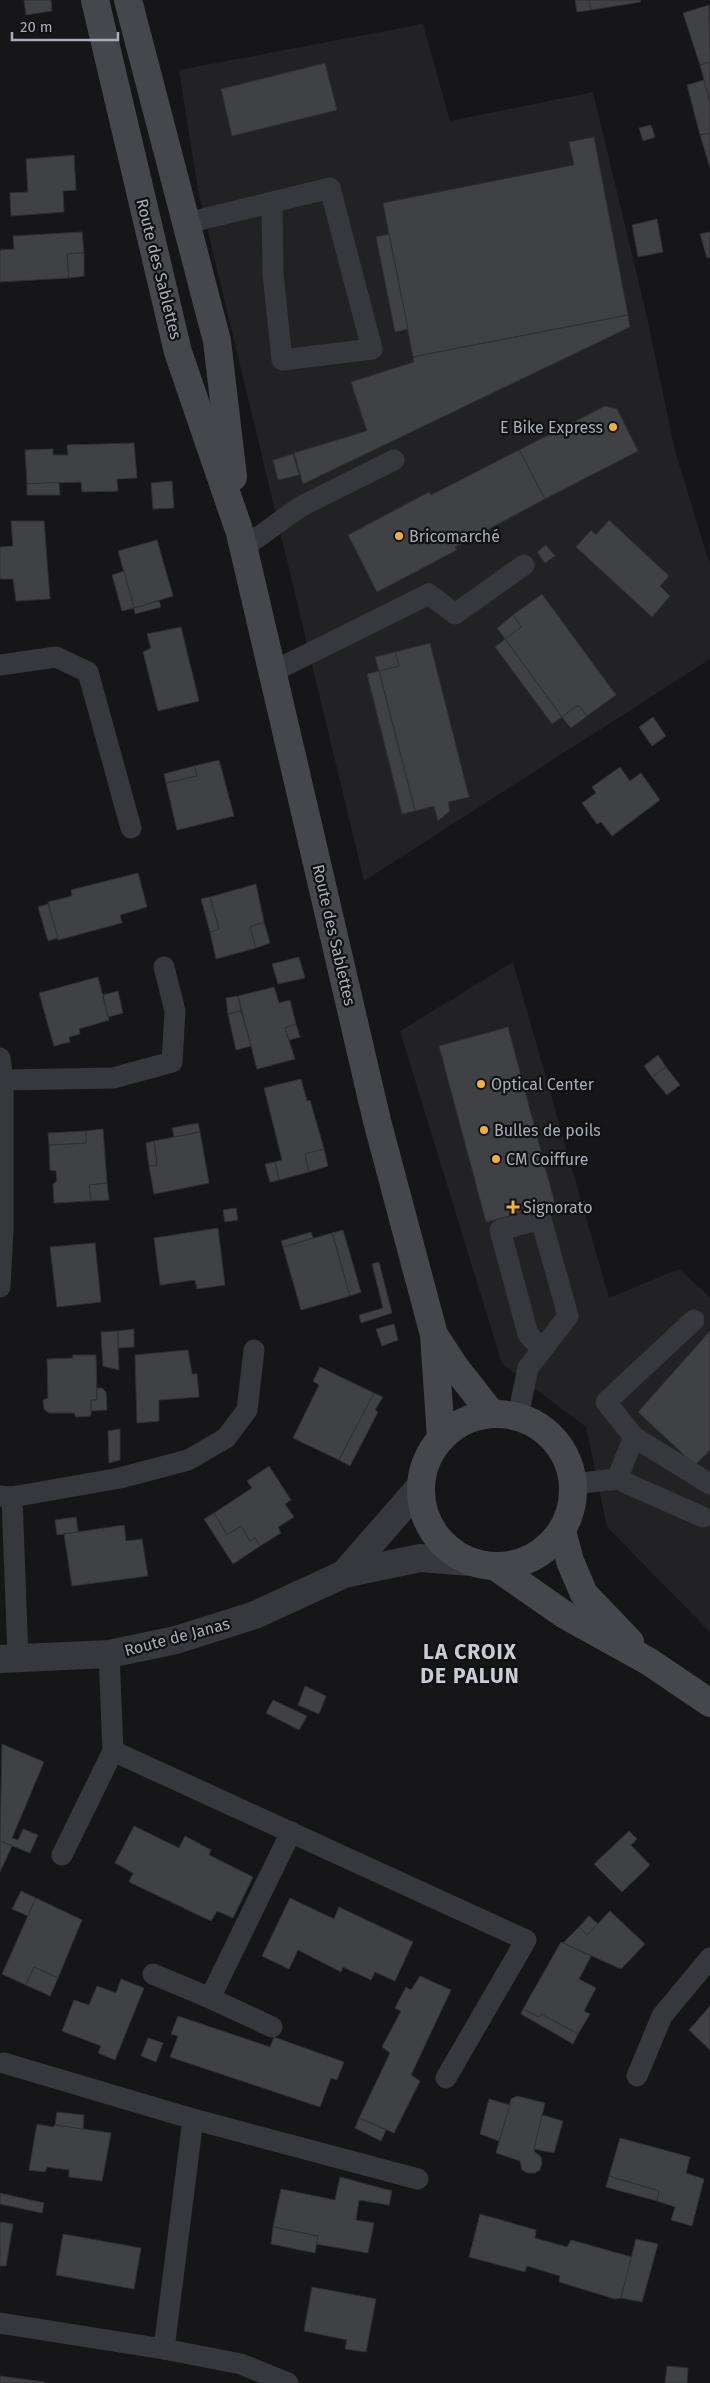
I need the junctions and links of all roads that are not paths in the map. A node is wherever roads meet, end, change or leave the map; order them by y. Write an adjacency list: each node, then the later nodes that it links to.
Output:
1 (95, 0): 6 (main road, Route des Sablettes)
2 (128, 0): 4 (main road, Route des Sablettes)
3 (272, 203): 3 (lane); 4 (lane)
4 (187, 223): 6 (main road, Route des Sablettes)
5 (394, 460): 6 (lane)
6 (242, 540): 9 (main road, Route des Sablettes)
7 (524, 566): 9 (lane)
8 (0, 665): 10 (lane)
9 (272, 672): 17 (main road, Route des Sablettes)
10 (130, 828)
11 (164, 967): 13 (lane)
12 (0, 1058): 13 (lane)
13 (3, 1080): 14 (lane)
14 (1, 1229): 15 (lane)
15 (0, 1287)
16 (694, 1320): 22 (lane)
17 (434, 1334): 20 (main road); 23 (main road)
18 (254, 1350): 28 (lane)
19 (542, 1350): 19 (lane); 21 (lane)
20 (491, 1414): 21 (main road); 23 (main road)
21 (518, 1416): 25 (main road)
22 (634, 1437): 24 (lane); 26 (lane)
23 (441, 1438): 27 (main road)
24 (617, 1479): 25 (lane); 29 (lane)
25 (573, 1484): 30 (main road)
26 (710, 1484)
27 (420, 1488): 31 (main road); 32 (street, Route de Janas)
28 (6, 1496): 34 (lane)
29 (704, 1517)
30 (562, 1531): 31 (main road); 35 (main road)
31 (484, 1564): 32 (street, Route de Janas); 35 (main road)
32 (344, 1574): 33 (street, Route de Janas)
33 (108, 1654): 34 (street, Route de Janas); 37 (lane)
34 (9, 1658)
35 (648, 1661): 36 (main road)
36 (710, 1703)
37 (113, 1751): 38 (lane); 39 (lane)
38 (291, 1832): 42 (lane); 46 (lane)
39 (62, 1855)
40 (710, 1958): 45 (lane)
41 (153, 1974): 42 (lane)
42 (210, 1998): 43 (lane)
43 (272, 2027)
44 (4, 2063): 47 (lane)
45 (637, 2076)
46 (446, 2078)
47 (193, 2119): 48 (lane); 50 (lane)
48 (418, 2179)
49 (0, 2323): 50 (lane)
50 (164, 2349): 51 (lane)
51 (240, 2374): 52 (lane)
52 (288, 2383)

